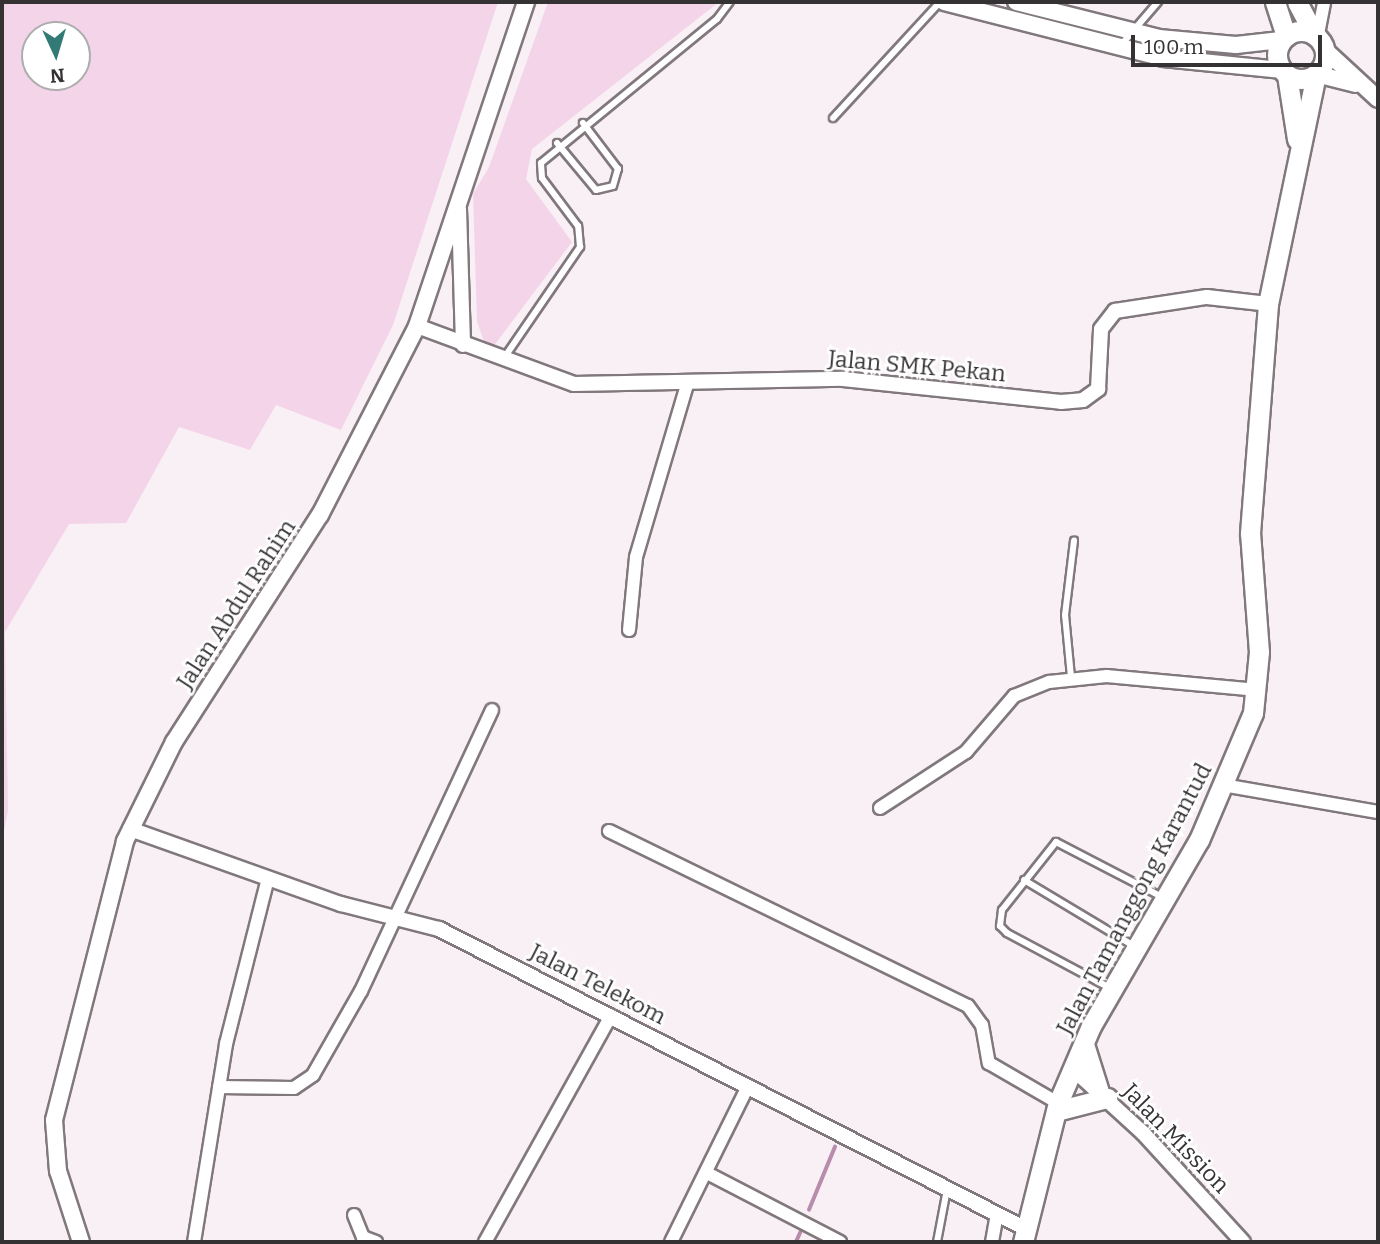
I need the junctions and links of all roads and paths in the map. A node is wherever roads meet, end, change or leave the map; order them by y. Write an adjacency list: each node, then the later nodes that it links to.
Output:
1 (526, 2): 22 (main road, Jalan Abdul Rahim)
2 (730, 2): 19 (lane)
3 (942, 2): 10 (main road); 18 (lane)
4 (1016, 2): 9 (main road)
5 (1158, 2): 13 (lane)
6 (1275, 2): 12 (main road, Jalan Tamanggong Karantud)
7 (1297, 2): 11 (main road)
8 (1324, 2): 11 (street)
9 (1043, 5): 10 (main road)
10 (1098, 32): 13 (main road)
11 (1315, 36): 12 (main road); 15 (main road, Jalan Tamanggong Karantud); 16 (main road)
12 (1283, 38): 13 (main road); 14 (main road, Jalan Tamanggong Karantud)
13 (1125, 39): 14 (main road)
14 (1285, 73): 15 (main road); 21 (main road, Jalan Tamanggong Karantud)
15 (1316, 74): 16 (main road); 21 (main road, Jalan Tamanggong Karantud)
16 (1359, 85): 17 (main road)
17 (1378, 99)
18 (833, 118)
19 (583, 123): 20 (lane); 20 (lane)
20 (557, 144): 26 (lane)
21 (1298, 158): 23 (main road, Jalan Tamanggong Karantud)
22 (458, 204): 24 (main road, Jalan Abdul Rahim); 25 (street)
23 (1268, 304): 27 (street, Jalan SMK Pekan); 31 (main road, Jalan Tamanggong Karantud)
24 (416, 326): 25 (street, Jalan SMK Pekan); 36 (main road, Jalan Abdul Rahim)
25 (463, 345): 26 (street, Jalan SMK Pekan)
26 (503, 361): 27 (street, Jalan SMK Pekan)
27 (687, 386): 29 (street)
28 (1074, 541): 30 (lane)
29 (629, 630)
30 (1072, 677): 31 (street); 34 (street)
31 (1257, 690): 33 (main road, Jalan Tamanggong Karantud)
32 (492, 709): 41 (street)
33 (1223, 785): 35 (street); 40 (main road, Jalan Tamanggong Karantud)
34 (880, 808)
35 (1378, 812)
36 (130, 829): 38 (street, Jalan Telekom); 56 (main road, Jalan Abdul Rahim)
37 (609, 831): 50 (street)
38 (268, 878): 41 (street, Jalan Telekom); 48 (street)
39 (1024, 880): 40 (lane); 42 (lane); 43 (lane)
40 (1165, 899): 42 (main road, Jalan Tamanggong Karantud)
41 (392, 915): 44 (street, Jalan Telekom); 48 (street)
42 (1134, 947): 43 (main road, Jalan Tamanggong Karantud)
43 (1110, 988): 45 (main road, Jalan Tamanggong Karantud)
44 (611, 1016): 47 (street, Jalan Telekom); 59 (street)
45 (1084, 1044): 46 (main road, Jalan Tamanggong Karantud); 49 (main road)
46 (1073, 1069): 49 (street, Jalan Mission); 50 (main road, Jalan Tamanggong Karantud)
47 (748, 1086): 51 (street); 52 (street, Jalan Telekom)
48 (219, 1087): 57 (street)
49 (1103, 1095): 50 (main road); 64 (street, Jalan Mission)
50 (1057, 1107): 55 (main road, Jalan Tamanggong Karantud)
51 (707, 1173): 60 (street); 61 (street)
52 (947, 1189): 53 (street, Jalan Telekom); 62 (lane)
53 (997, 1214): 55 (street, Jalan Telekom); 63 (street)
54 (354, 1215): 58 (street)
55 (1025, 1236)
56 (81, 1242)
57 (194, 1242)
58 (376, 1242)
59 (485, 1242)
60 (671, 1242)
61 (840, 1242)
62 (937, 1242)
63 (992, 1242)
64 (1244, 1242)

